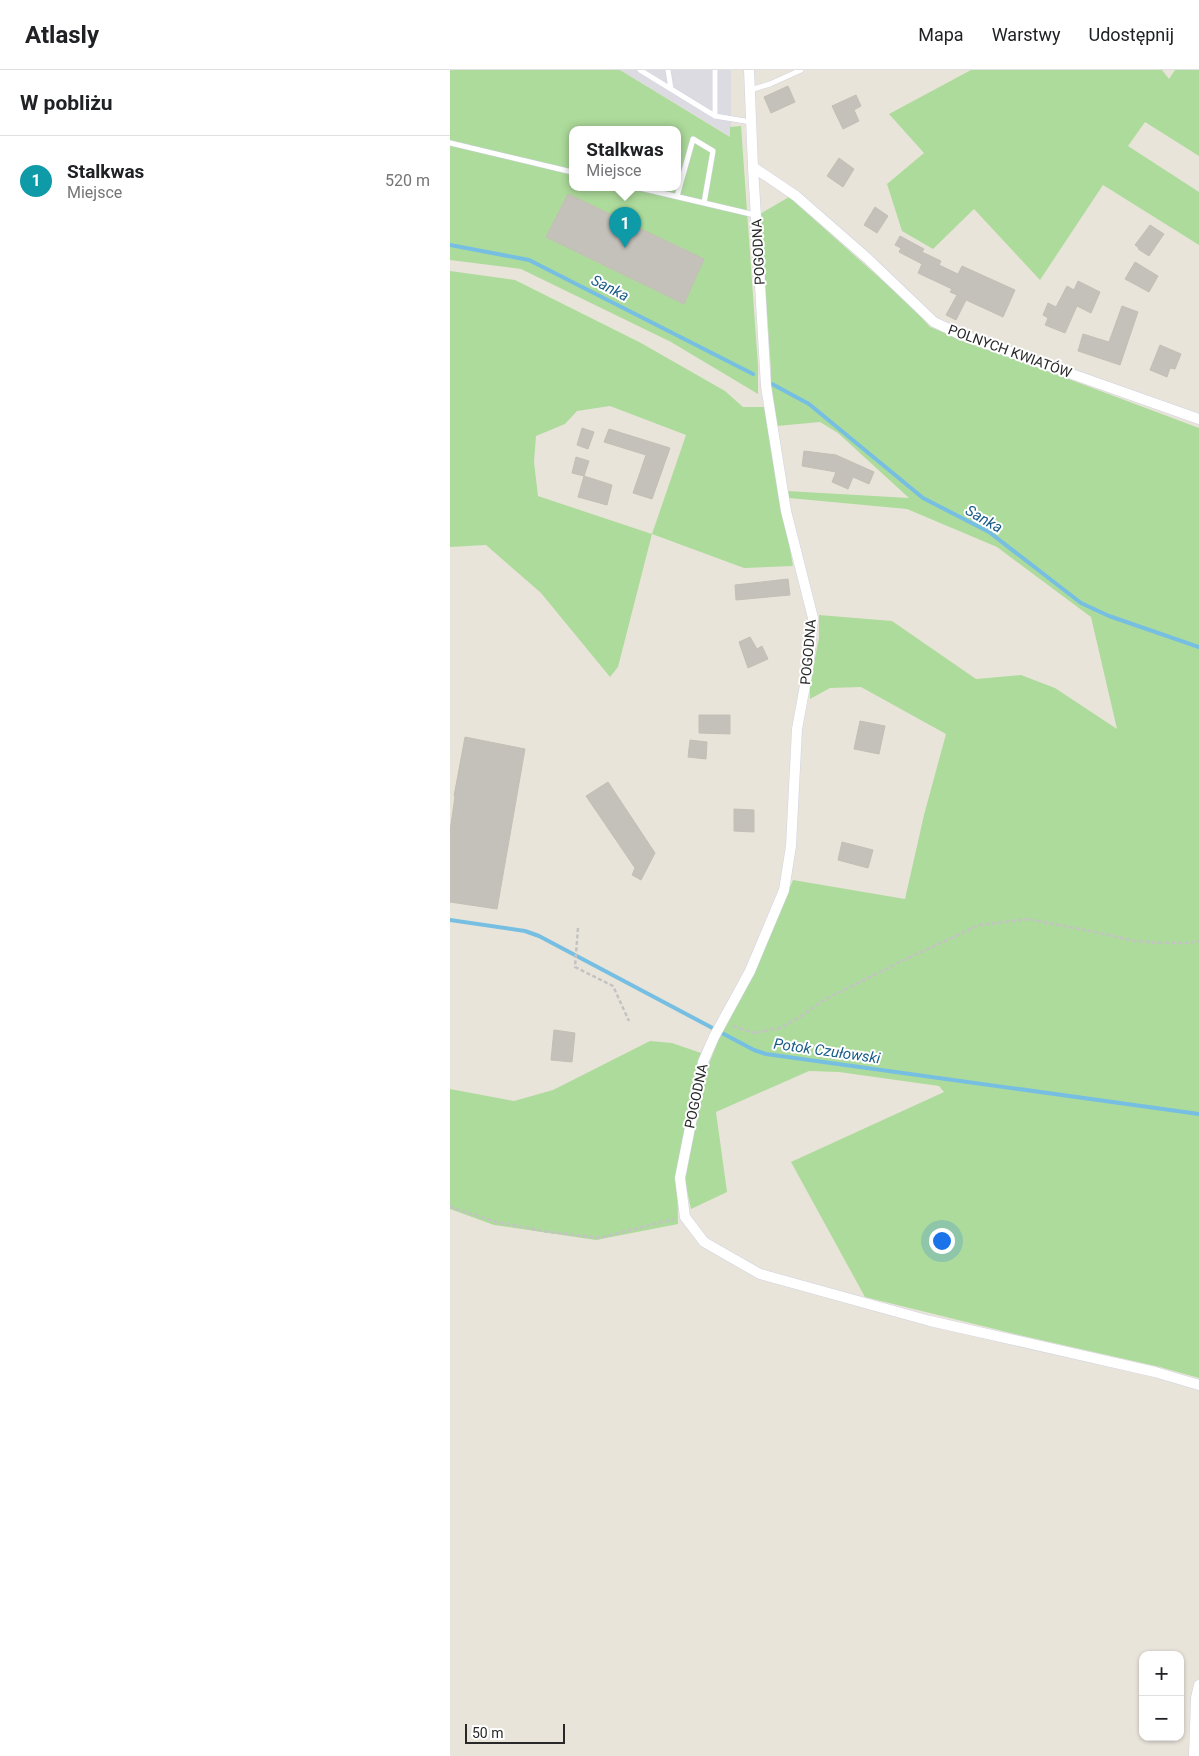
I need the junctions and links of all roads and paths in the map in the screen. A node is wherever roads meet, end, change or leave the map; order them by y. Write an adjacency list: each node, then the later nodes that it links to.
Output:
1 (640, 70): 6 (lane)
2 (668, 70): 6 (lane)
3 (715, 70): 8 (lane)
4 (749, 70): 7 (street, POGODNA)
5 (801, 70): 7 (lane)
6 (671, 89): 8 (lane)
7 (750, 90): 9 (street, POGODNA)
8 (715, 116): 9 (lane)
9 (751, 122): 11 (street, POGODNA)
10 (450, 143): 12 (lane)
11 (753, 167): 18 (street, POGODNA); 19 (street, POLNYCH KWIATÓW)
12 (569, 171)
13 (681, 182): 17 (lane)
14 (654, 191): 16 (lane)
15 (678, 191): 16 (lane)
16 (677, 196): 17 (lane)
17 (704, 203): 18 (lane)
18 (756, 215): 23 (street, POGODNA)
19 (1199, 419)
20 (578, 928): 22 (path)
21 (1199, 941): 23 (path)
22 (629, 1021)
23 (722, 1022): 25 (street, POGODNA)
24 (450, 1207): 25 (path)
25 (686, 1217): 26 (street)
26 (1199, 1385)
27 (1199, 1685): 28 (street)
28 (1194, 1756)

